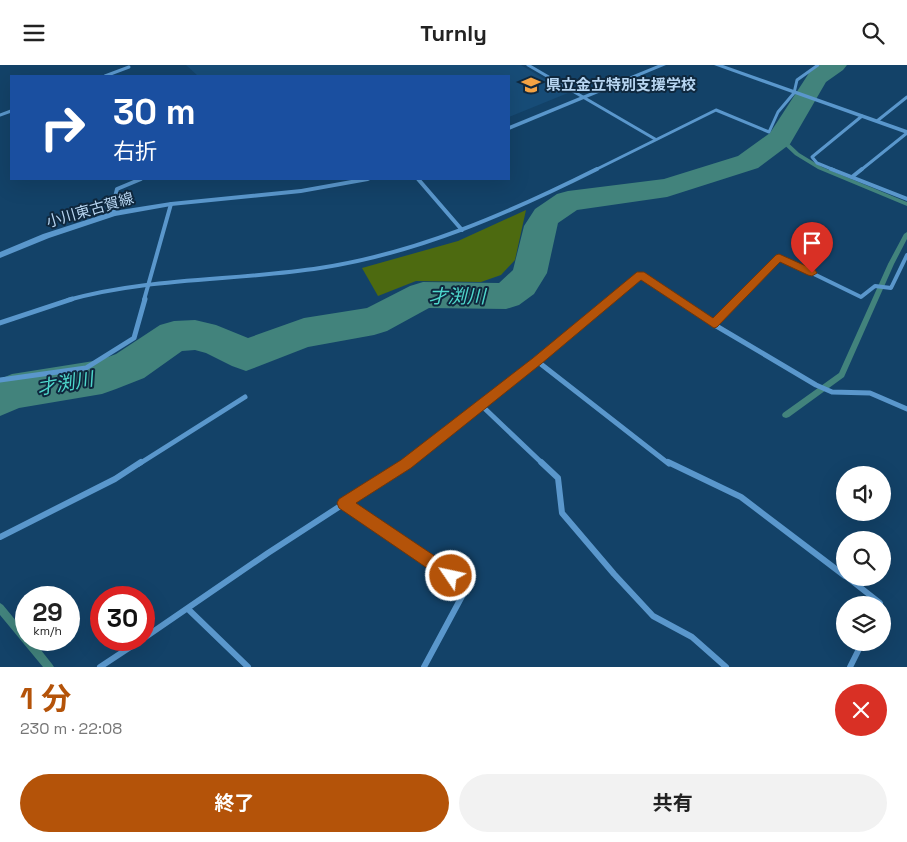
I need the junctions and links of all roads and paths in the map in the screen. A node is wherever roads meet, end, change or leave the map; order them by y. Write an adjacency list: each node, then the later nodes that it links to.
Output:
1 (528, 65): 8 (street)
2 (663, 65): 8 (street)
3 (717, 65): 7 (street)
4 (818, 65): 7 (street)
5 (129, 67): 6 (street)
6 (108, 75)
7 (794, 93): 10 (street); 14 (street)
8 (583, 97): 12 (street); 14 (street)
9 (907, 97): 11 (street)
10 (862, 116): 11 (street); 15 (street)
11 (876, 121): 13 (street)
12 (510, 128)
13 (907, 132): 15 (street)
14 (655, 139): 22 (street)
15 (852, 177): 19 (street)
16 (139, 180): 21 (street)
17 (362, 180): 20 (street, 小川東古賀線)
18 (419, 180): 22 (street)
19 (907, 199)
20 (171, 204): 21 (street, 小川東古賀線); 25 (street)
21 (114, 214): 23 (street, 小川東古賀線)
22 (462, 230): 25 (street)
23 (0, 255)
24 (907, 255): 27 (street)
25 (149, 284): 26 (street); 29 (street)
26 (0, 323)
27 (714, 324): 28 (street); 32 (street)
28 (537, 361): 31 (street); 35 (street)
29 (0, 380)
30 (246, 397): 34 (street)
31 (482, 405): 33 (street); 45 (street)
32 (907, 409)
33 (344, 503): 38 (street); 44 (street)
34 (0, 537)
35 (836, 569)
36 (858, 586): 37 (street)
37 (871, 596)
38 (188, 609): 39 (street); 43 (street)
39 (155, 631)
40 (124, 651): 42 (street)
41 (858, 651): 46 (street)
42 (100, 667)
43 (248, 667)
44 (424, 667)
45 (726, 667)
46 (850, 667)

